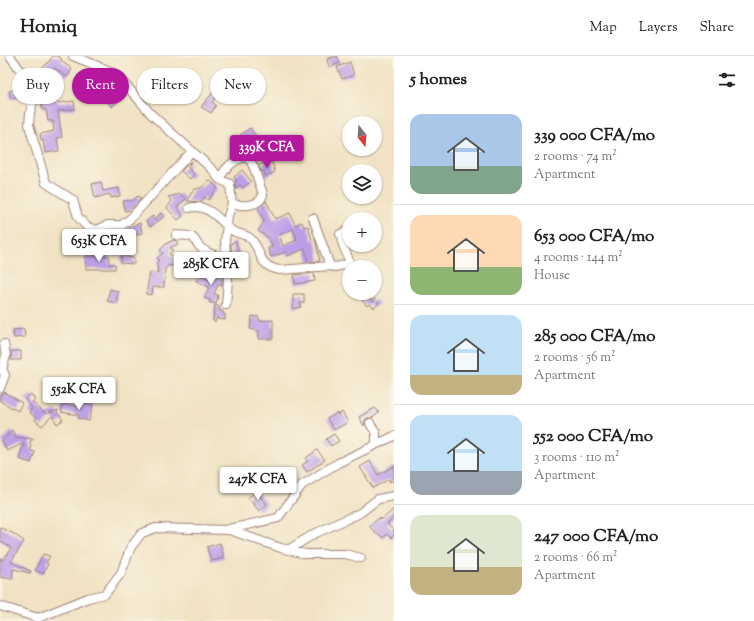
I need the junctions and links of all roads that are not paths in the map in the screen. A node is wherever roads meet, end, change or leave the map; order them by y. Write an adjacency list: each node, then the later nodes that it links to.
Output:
1 (10, 56): 3 (street)
2 (73, 56): 3 (street)
3 (192, 151): 4 (street)
4 (219, 179): 5 (street); 5 (street)
5 (232, 204): 8 (street)
6 (189, 208): 8 (street)
7 (312, 218): 12 (street)
8 (227, 225): 11 (street); 12 (street)
9 (340, 234): 12 (street)
10 (176, 235): 11 (street)
11 (227, 264): 13 (street)
12 (330, 266)
13 (226, 305)
14 (4, 344): 15 (street)
15 (0, 388)
16 (370, 423): 18 (street)
17 (394, 436): 18 (street)
18 (376, 444): 20 (street)
19 (394, 496): 21 (street)
20 (229, 530): 21 (street); 24 (street)
21 (288, 550): 22 (street)
22 (361, 558)
23 (0, 606): 24 (street)
24 (38, 620)

